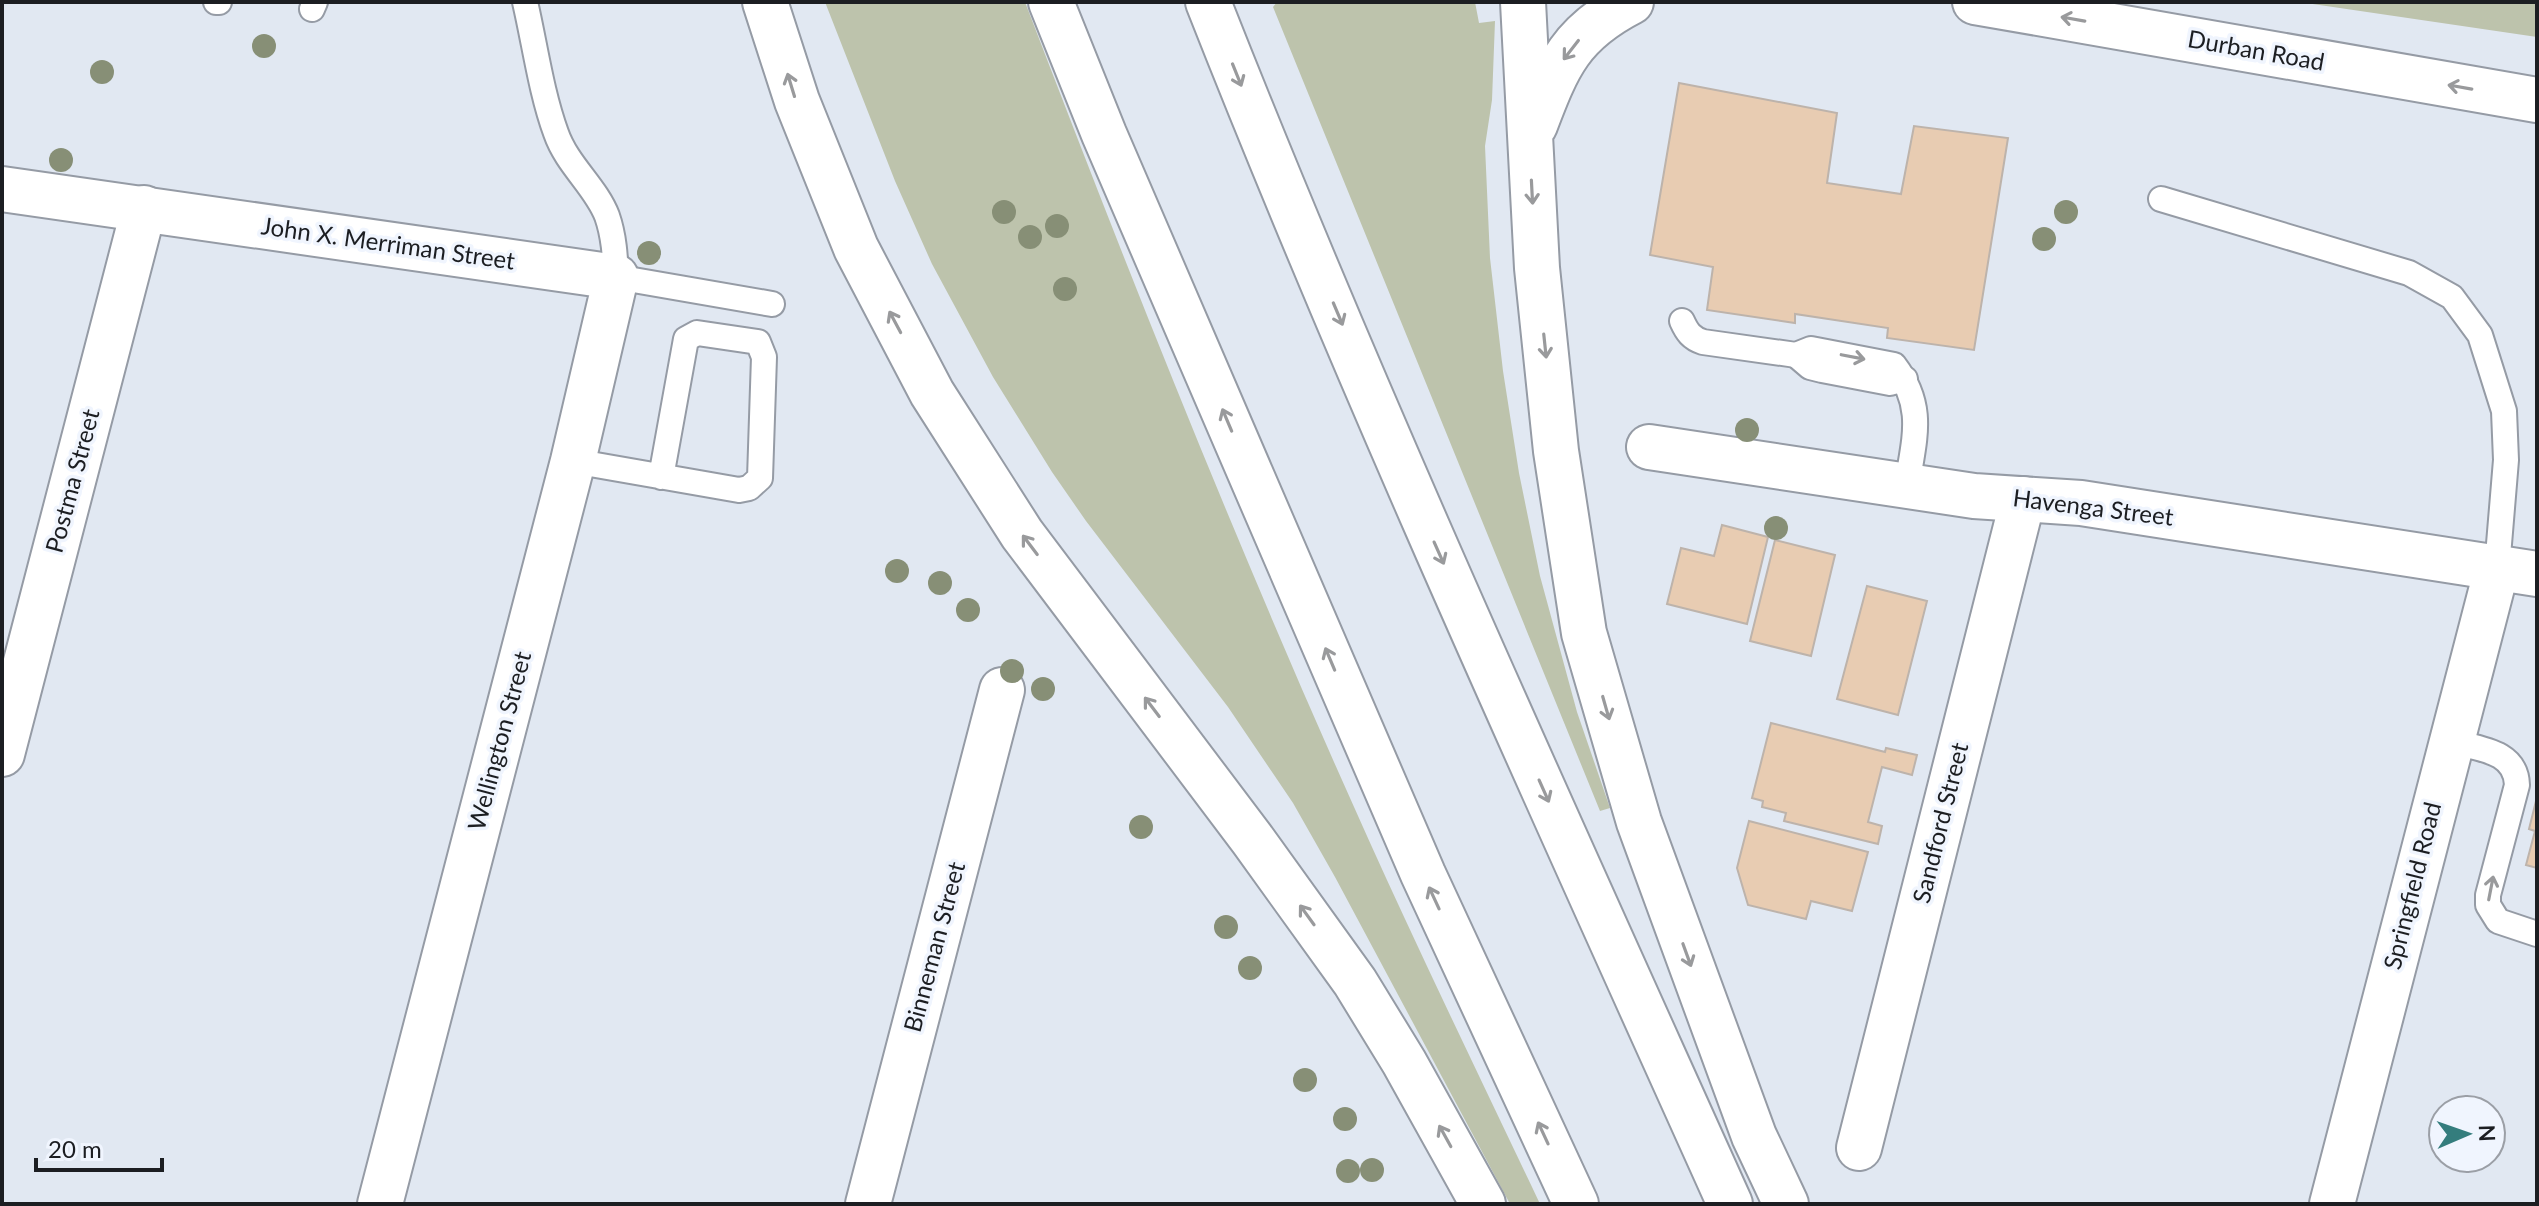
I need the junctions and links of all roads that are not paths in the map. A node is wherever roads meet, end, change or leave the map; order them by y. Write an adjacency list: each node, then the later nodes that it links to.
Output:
1 (525, 2): 13 (lane)
2 (765, 2): 29 (main road, one-way to 2)
3 (1051, 2): 30 (main road, one-way to 3)
4 (1208, 2): 31 (main road, one-way to 31)
5 (1523, 2): 9 (main road)
6 (1631, 2): 9 (main road, one-way to 9)
7 (1975, 2): 8 (main road, Durban Road, one-way to 7)
8 (2537, 100)
9 (1529, 142): 32 (main road, one-way to 32)
10 (2, 189): 12 (main road, John X. Merriman Street)
11 (2161, 199): 21 (lane)
12 (144, 208): 13 (main road, John X. Merriman Street); 24 (main road, Postma Street)
13 (616, 277): 14 (lane, John X. Merriman Street); 17 (main road, Wellington Street)
14 (772, 304)
15 (1682, 321): 19 (lane)
16 (1649, 447): 19 (main road, Havenga Street)
17 (573, 461): 18 (lane); 27 (main road, Wellington Street)
18 (661, 477): 18 (lane)
19 (1907, 486): 20 (main road, Havenga Street)
20 (2023, 499): 21 (main road, Havenga Street); 26 (main road, Sandford Street)
21 (2517, 571): 23 (main road, Springfield Road)
22 (1002, 690): 28 (main road, Binneman Street)
23 (2450, 741): 25 (lane, one-way to 23); 33 (main road, Springfield Road)
24 (2, 754)
25 (2537, 934)
26 (1859, 1148)
27 (380, 1204)
28 (868, 1204)
29 (1483, 1204)
30 (1576, 1204)
31 (1730, 1204)
32 (1786, 1204)
33 (2332, 1204)

